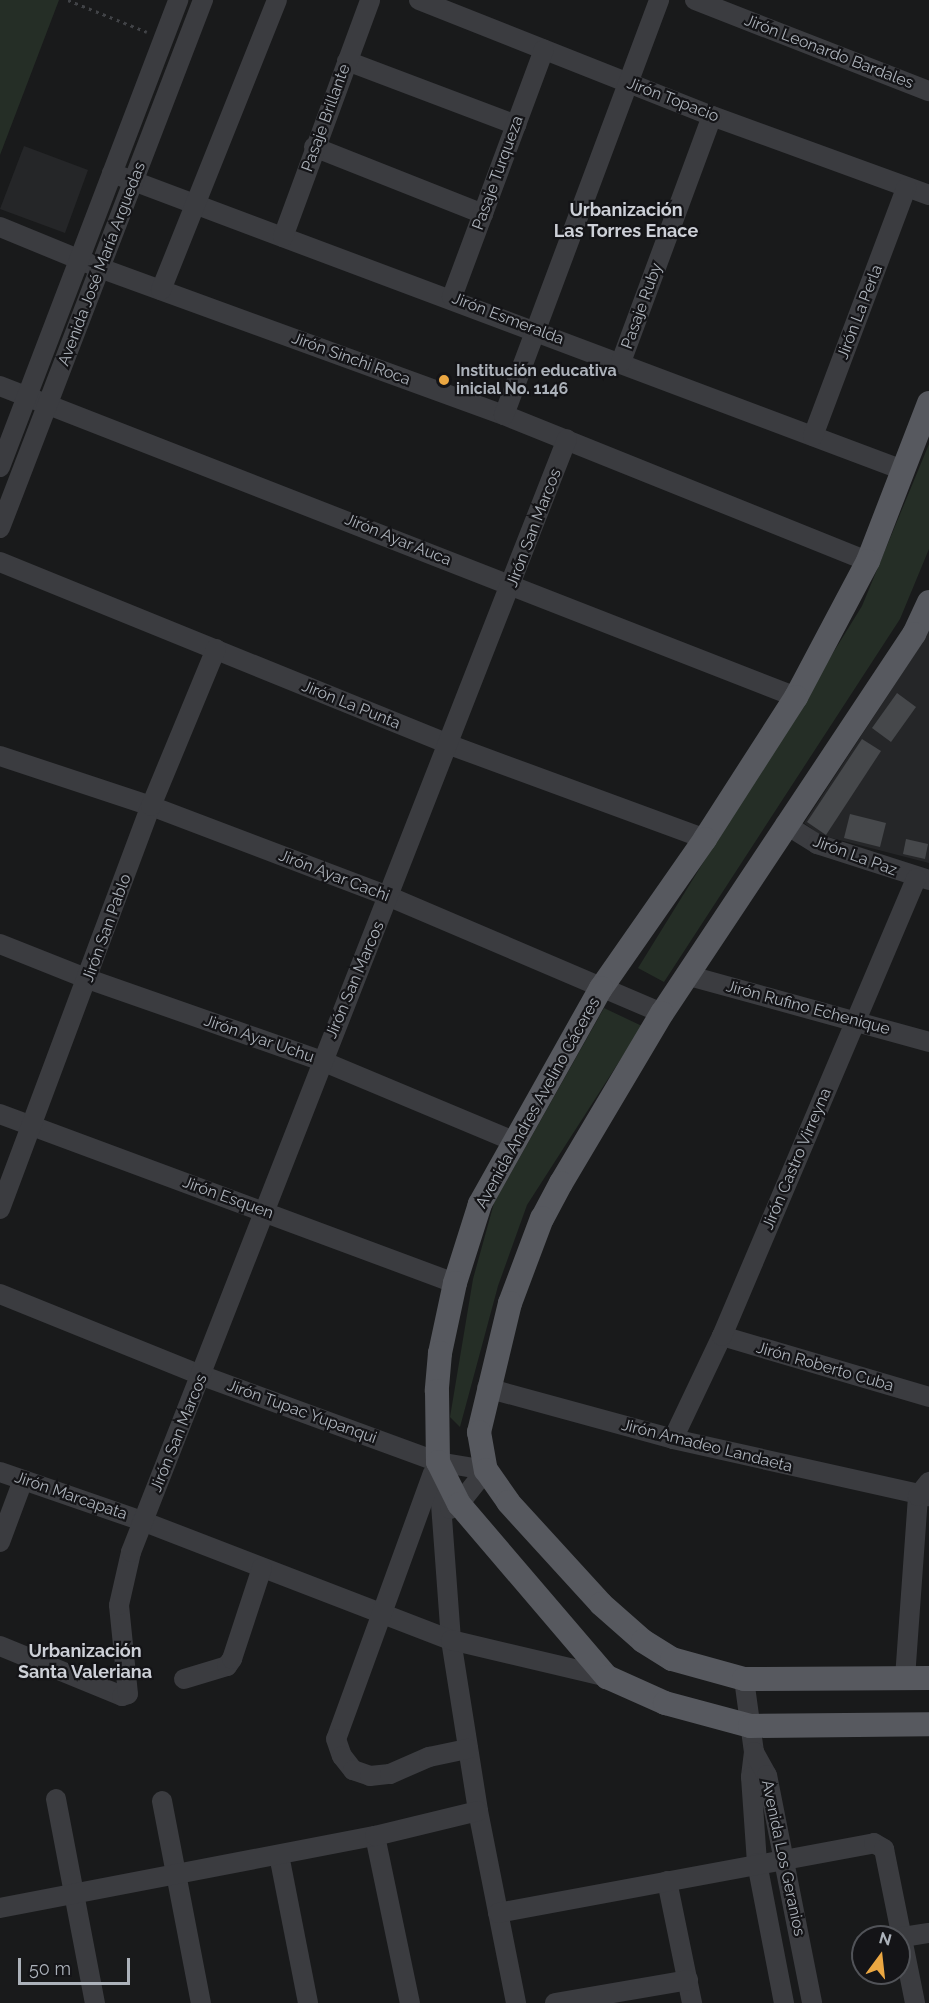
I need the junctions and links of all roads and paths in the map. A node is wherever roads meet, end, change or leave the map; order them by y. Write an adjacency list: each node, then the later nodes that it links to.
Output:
1 (68, 0): 9 (path)
2 (178, 0): 9 (street, Avenida José María Arguedas)
3 (203, 0): 18 (street, Avenida José María Arguedas)
4 (277, 0): 21 (street)
5 (370, 0): 11 (street, Pasaje Brillante)
6 (419, 0): 10 (street, Jirón Topacio)
7 (659, 0): 12 (street)
8 (695, 0): 13 (street, Jirón Leonardo Bardales)
9 (163, 38): 17 (street, Avenida José María Arguedas)
10 (544, 50): 12 (street, Jirón Topacio); 15 (street, Pasaje Turqueza)
11 (347, 61): 15 (street); 16 (street, Pasaje Brillante)
12 (628, 83): 14 (street, Jirón Topacio); 29 (street)
13 (929, 91)
14 (712, 116): 19 (street, Jirón Topacio); 30 (street, Pasaje Ruby)
15 (516, 125): 22 (street, Pasaje Turqueza)
16 (314, 147): 22 (street); 24 (street, Pasaje Brillante)
17 (112, 172): 18 (street, Jirón Esmeralda); 25 (street, Avenida José María Arguedas)
18 (134, 182): 21 (street, Jirón Esmeralda); 26 (street, Avenida José María Arguedas)
19 (906, 188): 20 (street, Jirón Topacio); 36 (street, Jirón La Perla)
20 (929, 195)
21 (195, 205): 24 (street, Jirón Esmeralda); 27 (street)
22 (483, 214): 28 (street, Pasaje Turqueza)
23 (0, 227): 25 (street, Jirón Sinchi Roca)
24 (283, 237): 28 (street, Jirón Esmeralda)
25 (78, 258): 26 (street, Jirón Sinchi Roca); 32 (street, Avenida José María Arguedas)
26 (100, 268): 27 (street, Jirón Sinchi Roca); 33 (street, Avenida José María Arguedas)
27 (161, 290): 35 (street, Jirón Sinchi Roca)
28 (452, 297): 29 (street, Jirón Esmeralda)
29 (536, 330): 30 (street, Jirón Esmeralda); 35 (street)
30 (621, 362): 36 (street, Jirón Esmeralda)
31 (0, 386): 32 (street, Jirón Ayar Auca)
32 (28, 396): 33 (street, Jirón Ayar Auca); 38 (street, Avenida José María Arguedas)
33 (48, 402): 40 (street, Avenida José María Arguedas); 43 (street, Jirón Ayar Auca)
34 (929, 403): 39 (main road, Avenida Andres Avelino Cáceres)
35 (504, 415): 37 (street, Jirón Sinchi Roca)
36 (813, 436): 39 (street, Jirón Esmeralda)
37 (567, 439): 41 (street, Jirón Sinchi Roca); 43 (street, Jirón San Marcos)
38 (0, 467)
39 (903, 470): 41 (main road, Avenida Andres Avelino Cáceres)
40 (0, 528)
41 (868, 561): 46 (main road, Avenida Andres Avelino Cáceres)
42 (0, 562): 45 (street, Jirón La Punta)
43 (512, 585): 46 (street, Jirón Ayar Auca); 47 (street, Jirón San Marcos)
44 (929, 602): 50 (main road)
45 (216, 649): 47 (street, Jirón La Punta); 49 (street, Jirón San Pablo)
46 (796, 697): 51 (main road, Avenida Andres Avelino Cáceres)
47 (450, 746): 51 (street, Jirón La Punta); 53 (street, Jirón San Marcos)
48 (0, 756): 49 (street, Jirón Ayar Cachi)
49 (151, 806): 53 (street, Jirón Ayar Cachi); 56 (street, Jirón San Pablo)
50 (785, 824): 52 (street, Jirón La Paz); 55 (main road)
51 (705, 839): 57 (main road, Avenida Andres Avelino Cáceres)
52 (923, 879): 59 (street, Jirón Castro Virreyna)
53 (390, 897): 57 (street, Jirón Ayar Cachi); 61 (street, Jirón San Marcos)
54 (0, 944): 56 (street, Jirón Ayar Uchu)
55 (686, 975): 58 (main road); 59 (street, Jirón Rufino Echenique)
56 (88, 979): 61 (street, Jirón Ayar Uchu); 63 (street, Jirón San Pablo)
57 (601, 988): 58 (street, Jirón Ayar Cachi); 64 (main road, Avenida Andres Avelino Cáceres)
58 (662, 1013): 71 (main road)
59 (856, 1020): 60 (street, Jirón Rufino Echenique); 69 (street, Jirón Castro Virreyna)
60 (929, 1042)
61 (322, 1061): 64 (street, Jirón Ayar Uchu); 66 (street, Jirón San Marcos)
62 (0, 1114): 63 (street, Jirón Esquen)
63 (31, 1125): 65 (street, Jirón San Pablo); 66 (street, Jirón Esquen)
64 (516, 1142): 67 (main road, Avenida Andres Avelino Cáceres)
65 (0, 1209)
66 (263, 1211): 67 (street, Jirón Esquen); 70 (street, Jirón San Marcos)
67 (455, 1283): 74 (main road, Avenida Andres Avelino Cáceres)
68 (0, 1294): 70 (street, Jirón Tupac Yupanqui)
69 (722, 1336): 72 (street, Jirón Roberto Cuba); 73 (street, Jirón Castro Virreyna)
70 (203, 1376): 74 (street, Jirón Tupac Yupanqui); 80 (street, Jirón San Marcos)
71 (488, 1388): 73 (street, Jirón Amadeo Landaeta); 75 (main road)
72 (929, 1397)
73 (673, 1439): 78 (street, Jirón Amadeo Landaeta)
74 (438, 1462): 75 (street, Jirón Tupac Yupanqui); 79 (main road, Avenida Andres Avelino Cáceres); 83 (street)
75 (486, 1470): 79 (street); 87 (main road)
76 (0, 1472): 77 (street, Jirón Marcapata)
77 (23, 1480): 80 (street, Jirón Marcapata); 81 (street)
78 (925, 1491): 88 (street)
79 (451, 1508): 84 (street); 86 (main road, Avenida Andres Avelino Cáceres)
80 (142, 1521): 82 (street, Jirón Marcapata); 85 (street, Jirón San Marcos)
81 (0, 1542)
82 (262, 1568): 83 (street, Jirón Marcapata); 90 (street)
83 (380, 1614): 84 (street, Jirón Marcapata); 93 (street)
84 (451, 1640): 86 (street, Jirón Marcapata); 93 (street)
85 (0, 1646)
86 (607, 1677): 92 (main road, Avenida Andres Avelino Cáceres)
87 (744, 1678): 88 (main road); 92 (street)
88 (905, 1678): 89 (main road)
89 (929, 1678)
90 (184, 1679)
91 (929, 1724): 92 (main road, Avenida Andres Avelino Cáceres)
92 (750, 1726): 94 (street)
93 (468, 1749): 97 (street)
94 (754, 1752): 100 (street, Avenida Los Geranios); 101 (street, Avenida Los Geranios)
95 (56, 1799): 104 (street)
96 (162, 1801): 102 (street)
97 (478, 1812): 98 (street); 106 (street)
98 (375, 1836): 99 (street); 115 (street)
99 (279, 1855): 102 (street); 114 (street)
100 (785, 1859): 101 (street); 107 (street); 120 (street, Avenida Los Geranios)
101 (757, 1863): 103 (street); 119 (street, Avenida Los Geranios)
102 (176, 1871): 104 (street); 113 (street)
103 (667, 1881): 106 (street); 110 (street)
104 (72, 1893): 105 (street); 112 (street)
105 (0, 1908)
106 (498, 1913): 116 (street)
107 (900, 1925)
108 (929, 1933): 109 (street)
109 (911, 1936)
110 (688, 1980): 117 (street); 118 (street)
111 (911, 1981): 121 (street)
112 (95, 2003)
113 (201, 2003)
114 (308, 2003)
115 (410, 2003)
116 (516, 2003)
117 (555, 2003)
118 (692, 2003)
119 (784, 2003)
120 (812, 2003)
121 (915, 2003)

